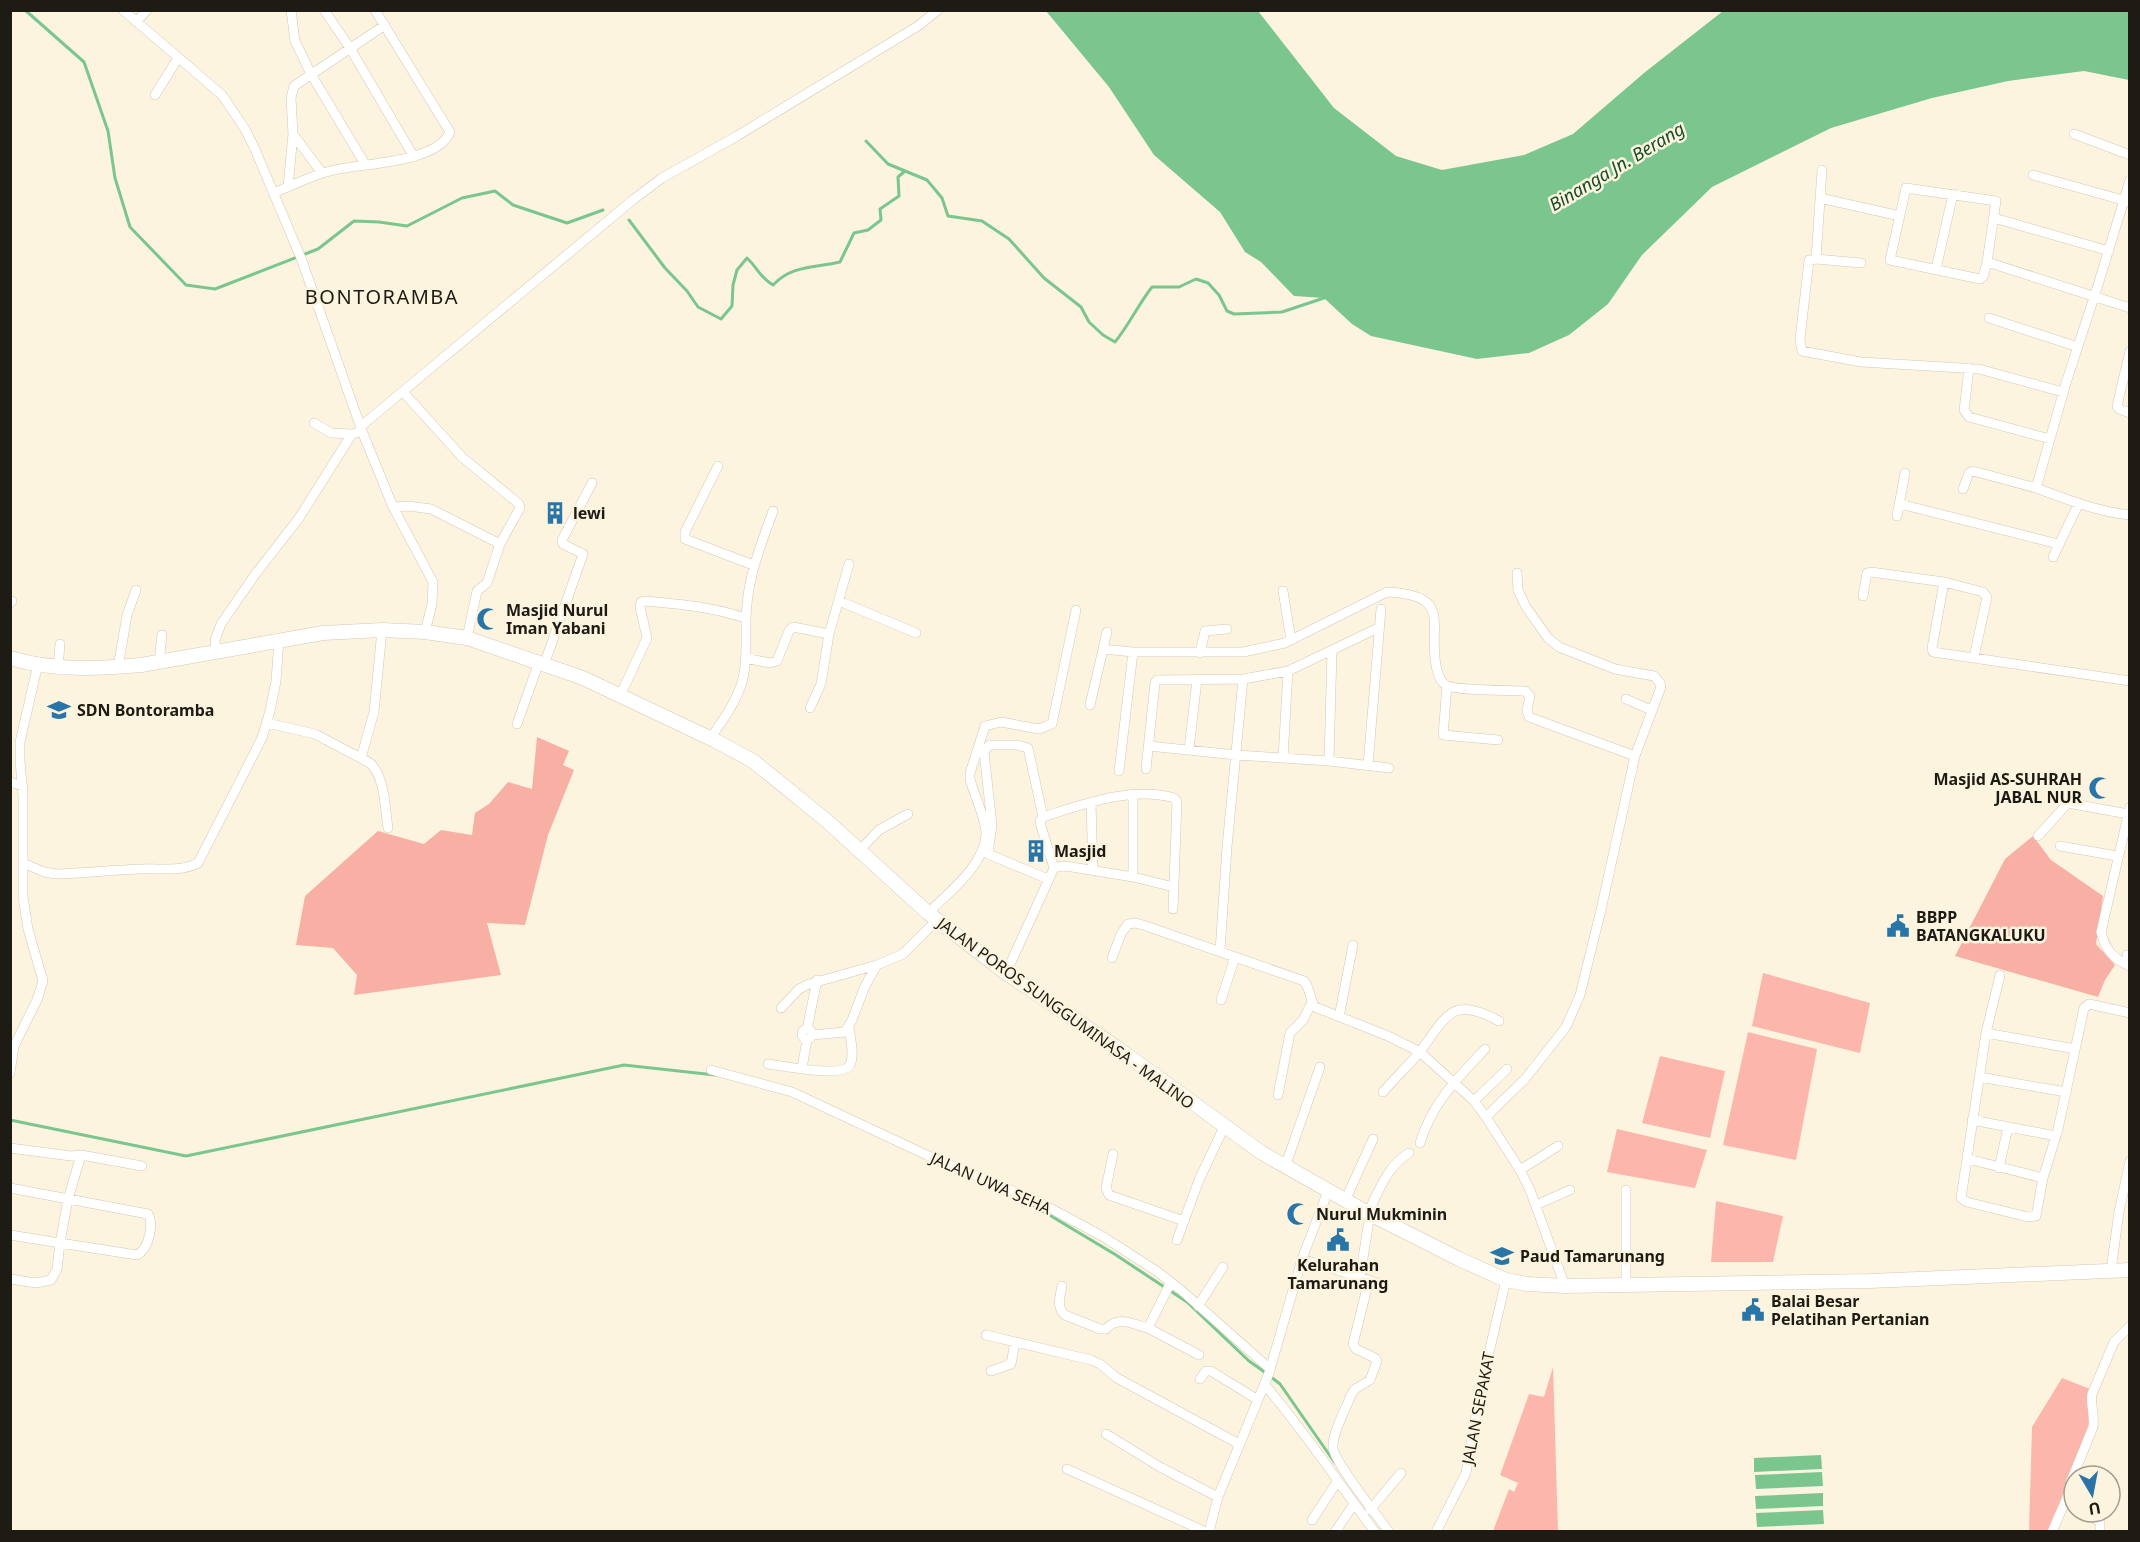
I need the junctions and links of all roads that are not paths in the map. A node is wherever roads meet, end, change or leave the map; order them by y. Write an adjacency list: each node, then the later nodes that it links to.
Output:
1 (123, 10): 7 (street)
2 (147, 10): 7 (street)
3 (291, 10): 11 (street)
4 (324, 10): 9 (street)
5 (375, 10): 8 (street)
6 (938, 10): 41 (street)
7 (136, 22): 10 (street)
8 (385, 25): 9 (street); 16 (street)
9 (350, 48): 11 (street); 16 (street)
10 (178, 58): 12 (street); 23 (street)
11 (312, 74): 13 (street); 17 (street)
12 (155, 95)
13 (293, 134): 19 (street); 22 (street)
14 (2074, 134): 15 (street)
15 (2130, 154)
16 (414, 157): 17 (street)
17 (365, 164): 19 (street)
18 (1822, 170): 25 (street)
19 (321, 173): 22 (street)
20 (2033, 175): 26 (street)
21 (2130, 180): 26 (street)
22 (288, 187): 23 (street)
23 (273, 193): 44 (street)
24 (1953, 194): 27 (street); 28 (street); 33 (street)
25 (1820, 198): 27 (street); 30 (street)
26 (2126, 201): 29 (street)
27 (1900, 216): 33 (street)
28 (1994, 218): 29 (street); 31 (street)
29 (2109, 251): 34 (street)
30 (1816, 259): 32 (street); 39 (street)
31 (1987, 262): 33 (street); 34 (street)
32 (1861, 263)
33 (1936, 269)
34 (2095, 297): 35 (street); 37 (street)
35 (2130, 308)
36 (1989, 318): 37 (street)
37 (2078, 347): 40 (street)
38 (2129, 357): 42 (street)
39 (1969, 368): 40 (street); 45 (street)
40 (2063, 392): 45 (street)
41 (404, 393): 44 (street); 59 (street)
42 (2130, 413)
43 (314, 423): 44 (street)
44 (358, 431): 53 (street); 87 (street)
45 (2050, 439): 49 (street)
46 (718, 466): 63 (street)
47 (1905, 473): 52 (street)
48 (592, 483): 94 (street)
49 (2036, 488): 50 (street); 51 (street)
50 (1963, 489)
51 (2079, 503): 55 (street); 60 (street)
52 (1900, 504): 57 (street); 60 (street)
53 (400, 506): 59 (street); 76 (street)
54 (773, 511): 63 (street)
55 (2118, 514): 56 (street); 58 (street)
56 (2130, 515)
57 (1897, 516)
58 (2130, 522)
59 (500, 544): 81 (street)
60 (2058, 544): 61 (street)
61 (2053, 557)
62 (849, 564): 69 (street)
63 (753, 565): 72 (street)
64 (1516, 573): 107 (street)
65 (1944, 582): 68 (street); 90 (street); 90 (street)
66 (136, 590): 96 (street)
67 (1283, 591): 83 (street)
68 (1863, 596)
69 (839, 601): 78 (street); 79 (street)
70 (1381, 609): 73 (street)
71 (1076, 610): 143 (street)
72 (746, 618): 92 (street); 103 (street)
73 (1378, 628): 86 (street); 120 (street)
74 (1227, 629): 89 (street)
75 (382, 630): 76 (main road, JALAN POROS SUNGGUMINASA - MALINO); 82 (main road, JALAN POROS SUNGGUMINASA - MALINO); 117 (street)
76 (426, 632): 81 (main road, JALAN POROS SUNGGUMINASA - MALINO)
77 (1107, 632): 85 (street)
78 (916, 633)
79 (829, 634): 92 (street); 106 (street)
80 (162, 635): 93 (street)
81 (467, 638): 94 (main road, JALAN POROS SUNGGUMINASA - MALINO)
82 (279, 640): 87 (main road, JALAN POROS SUNGGUMINASA - MALINO); 108 (street)
83 (1291, 640): 89 (street); 102 (street)
84 (60, 644): 97 (street)
85 (1103, 649): 88 (street); 105 (street)
86 (1332, 650): 98 (street); 119 (street)
87 (216, 651): 93 (main road, JALAN POROS SUNGGUMINASA - MALINO)
88 (1133, 652): 89 (street); 123 (street)
89 (1200, 653)
90 (1974, 657): 101 (street)
91 (10, 658): 95 (main road, JALAN POROS SUNGGUMINASA - MALINO)
92 (745, 658): 110 (street)
93 (159, 662): 96 (main road, JALAN POROS SUNGGUMINASA - MALINO)
94 (541, 663): 103 (main road, JALAN POROS SUNGGUMINASA - MALINO); 109 (street)
95 (38, 664): 97 (main road, JALAN POROS SUNGGUMINASA - MALINO); 112 (street)
96 (118, 667): 97 (main road, JALAN POROS SUNGGUMINASA - MALINO)
97 (58, 668)
98 (1288, 671): 99 (street); 118 (street)
99 (1243, 679): 100 (street); 115 (street)
100 (1197, 680): 113 (street); 114 (street)
101 (2130, 681)
102 (1447, 686): 111 (street); 116 (street)
103 (620, 696): 110 (main road, JALAN POROS SUNGGUMINASA - MALINO)
104 (1626, 699): 107 (street)
105 (1090, 705)
106 (810, 708)
107 (1651, 710): 116 (street)
108 (267, 723): 117 (street); 136 (street)
109 (517, 724)
110 (710, 739): 134 (main road, JALAN POROS SUNGGUMINASA - MALINO)
111 (1498, 740)
112 (15, 746): 125 (street)
113 (1149, 746): 114 (street); 122 (street)
114 (1189, 749): 115 (street)
115 (1236, 755): 118 (street); 145 (street)
116 (1635, 756): 177 (street)
117 (361, 758): 131 (street)
118 (1283, 758): 119 (street)
119 (1329, 761): 120 (street)
120 (1368, 765): 121 (street)
121 (1389, 768)
122 (1146, 769)
123 (1119, 771)
124 (10, 782): 125 (street)
125 (22, 786): 170 (street)
126 (1133, 794): 127 (street); 139 (street); 141 (street)
127 (1091, 803): 130 (street); 138 (street)
128 (2129, 811): 132 (street); 135 (street)
129 (908, 814): 134 (street)
130 (1043, 817): 137 (street); 140 (street)
131 (388, 828)
132 (2038, 836)
133 (2060, 846): 135 (street)
134 (860, 850): 143 (main road, JALAN POROS SUNGGUMINASA - MALINO)
135 (2117, 856): 149 (street)
136 (28, 865)
137 (1054, 868): 138 (street); 140 (street)
138 (1093, 871): 139 (street)
139 (1133, 877): 141 (street)
140 (1048, 879): 150 (street)
141 (1174, 887): 142 (street)
142 (1173, 909)
143 (932, 916): 148 (street); 150 (main road, JALAN POROS SUNGGUMINASA - MALINO)
144 (1353, 945): 157 (street)
145 (1220, 951): 146 (street); 147 (street)
146 (1235, 957): 153 (street); 154 (street)
147 (1112, 958)
148 (877, 965): 152 (street); 159 (street)
149 (2130, 966)
150 (1006, 974): 179 (main road, JALAN POROS SUNGGUMINASA - MALINO)
151 (2000, 975): 160 (street)
152 (817, 980): 155 (street); 161 (street)
153 (1221, 1000)
154 (1312, 1002): 157 (street); 175 (street)
155 (782, 1008)
156 (2130, 1013): 163 (street)
157 (1339, 1017): 164 (street)
158 (1499, 1021): 164 (street)
159 (849, 1028): 161 (street); 167 (street)
160 (1986, 1033): 163 (street); 171 (street)
161 (809, 1034): 167 (street)
162 (1485, 1049): 172 (street)
163 (2075, 1049): 174 (street)
164 (1420, 1052): 172 (street); 173 (street)
165 (768, 1064): 167 (street)
166 (1320, 1067): 192 (street)
167 (801, 1068)
168 (1507, 1069): 176 (street)
169 (711, 1070): 218 (street, JALAN UWA SEHA)
170 (10, 1073)
171 (1979, 1077): 174 (street); 178 (street)
172 (1454, 1084): 176 (street); 183 (street)
173 (1383, 1092)
174 (2066, 1092): 181 (street)
175 (1278, 1095)
176 (1473, 1101): 177 (street)
177 (1486, 1117): 194 (street)
178 (1972, 1120): 180 (street); 189 (street)
179 (1224, 1127): 192 (main road, JALAN POROS SUNGGUMINASA - MALINO); 204 (street)
180 (2008, 1127): 181 (street); 193 (street)
181 (2056, 1137): 195 (street)
182 (1373, 1139): 201 (street)
183 (1420, 1143)
184 (1558, 1146): 194 (street)
185 (10, 1148): 188 (street)
186 (1409, 1153): 203 (street)
187 (1113, 1154): 204 (street)
188 (81, 1155): 191 (street); 200 (street)
189 (1968, 1160): 193 (street); 195 (street)
190 (2130, 1161): 210 (street)
191 (142, 1166)
192 (1285, 1167): 199 (main road, JALAN POROS SUNGGUMINASA - MALINO)
193 (1999, 1168): 195 (street)
194 (1520, 1170): 202 (street)
195 (2043, 1178)
196 (10, 1188): 200 (street)
197 (1570, 1190): 202 (street)
198 (1626, 1190): 216 (street)
199 (1328, 1191): 201 (main road, JALAN POROS SUNGGUMINASA - MALINO); 208 (street)
200 (68, 1199): 207 (street); 207 (street)
201 (1345, 1200): 203 (main road, JALAN POROS SUNGGUMINASA - MALINO)
202 (1536, 1205): 219 (street)
203 (1369, 1213): 212 (street); 214 (main road, JALAN POROS SUNGGUMINASA - MALINO)
204 (1184, 1221): 206 (street)
205 (10, 1234): 207 (street)
206 (1177, 1240)
207 (60, 1244): 213 (street)
208 (1302, 1259): 212 (street); 227 (street)
209 (1223, 1267): 220 (street)
210 (2111, 1270): 211 (main road, JALAN POROS SUNGGUMINASA - MALINO); 216 (main road, JALAN POROS SUNGGUMINASA - MALINO)
211 (2130, 1270)
212 (1364, 1278): 215 (street); 239 (street)
213 (10, 1279)
214 (1506, 1280): 219 (main road, JALAN POROS SUNGGUMINASA - MALINO); 245 (street, JALAN SEPAKAT)
215 (1381, 1284)
216 (1626, 1284): 219 (main road, JALAN POROS SUNGGUMINASA - MALINO)
217 (1062, 1286): 222 (street)
218 (1169, 1286): 220 (street, JALAN UWA SEHA); 222 (street)
219 (1565, 1286)
220 (1198, 1306): 227 (street, JALAN UWA SEHA)
221 (2130, 1326): 232 (street)
222 (1148, 1328): 225 (street)
223 (986, 1335): 224 (street)
224 (1016, 1342): 226 (street); 231 (street)
225 (1199, 1355)
226 (991, 1371)
227 (1267, 1377): 229 (street); 235 (street, JALAN UWA SEHA)
228 (1200, 1379): 229 (street)
229 (1258, 1400): 231 (street)
230 (1106, 1434): 236 (street)
231 (1239, 1444): 236 (street)
232 (2078, 1464)
233 (1067, 1469): 241 (street)
234 (1401, 1473): 239 (street)
235 (1337, 1482): 237 (street, JALAN UWA SEHA); 240 (street)
236 (1218, 1497): 241 (street)
237 (1354, 1504): 239 (street, JALAN UWA SEHA); 242 (street)
238 (2062, 1509): 246 (street)
239 (1368, 1512): 243 (street); 244 (street)
240 (1312, 1520)
241 (1208, 1532)
242 (1335, 1532)
243 (1375, 1532)
244 (1389, 1532)
245 (1436, 1532)
246 (2052, 1532)

